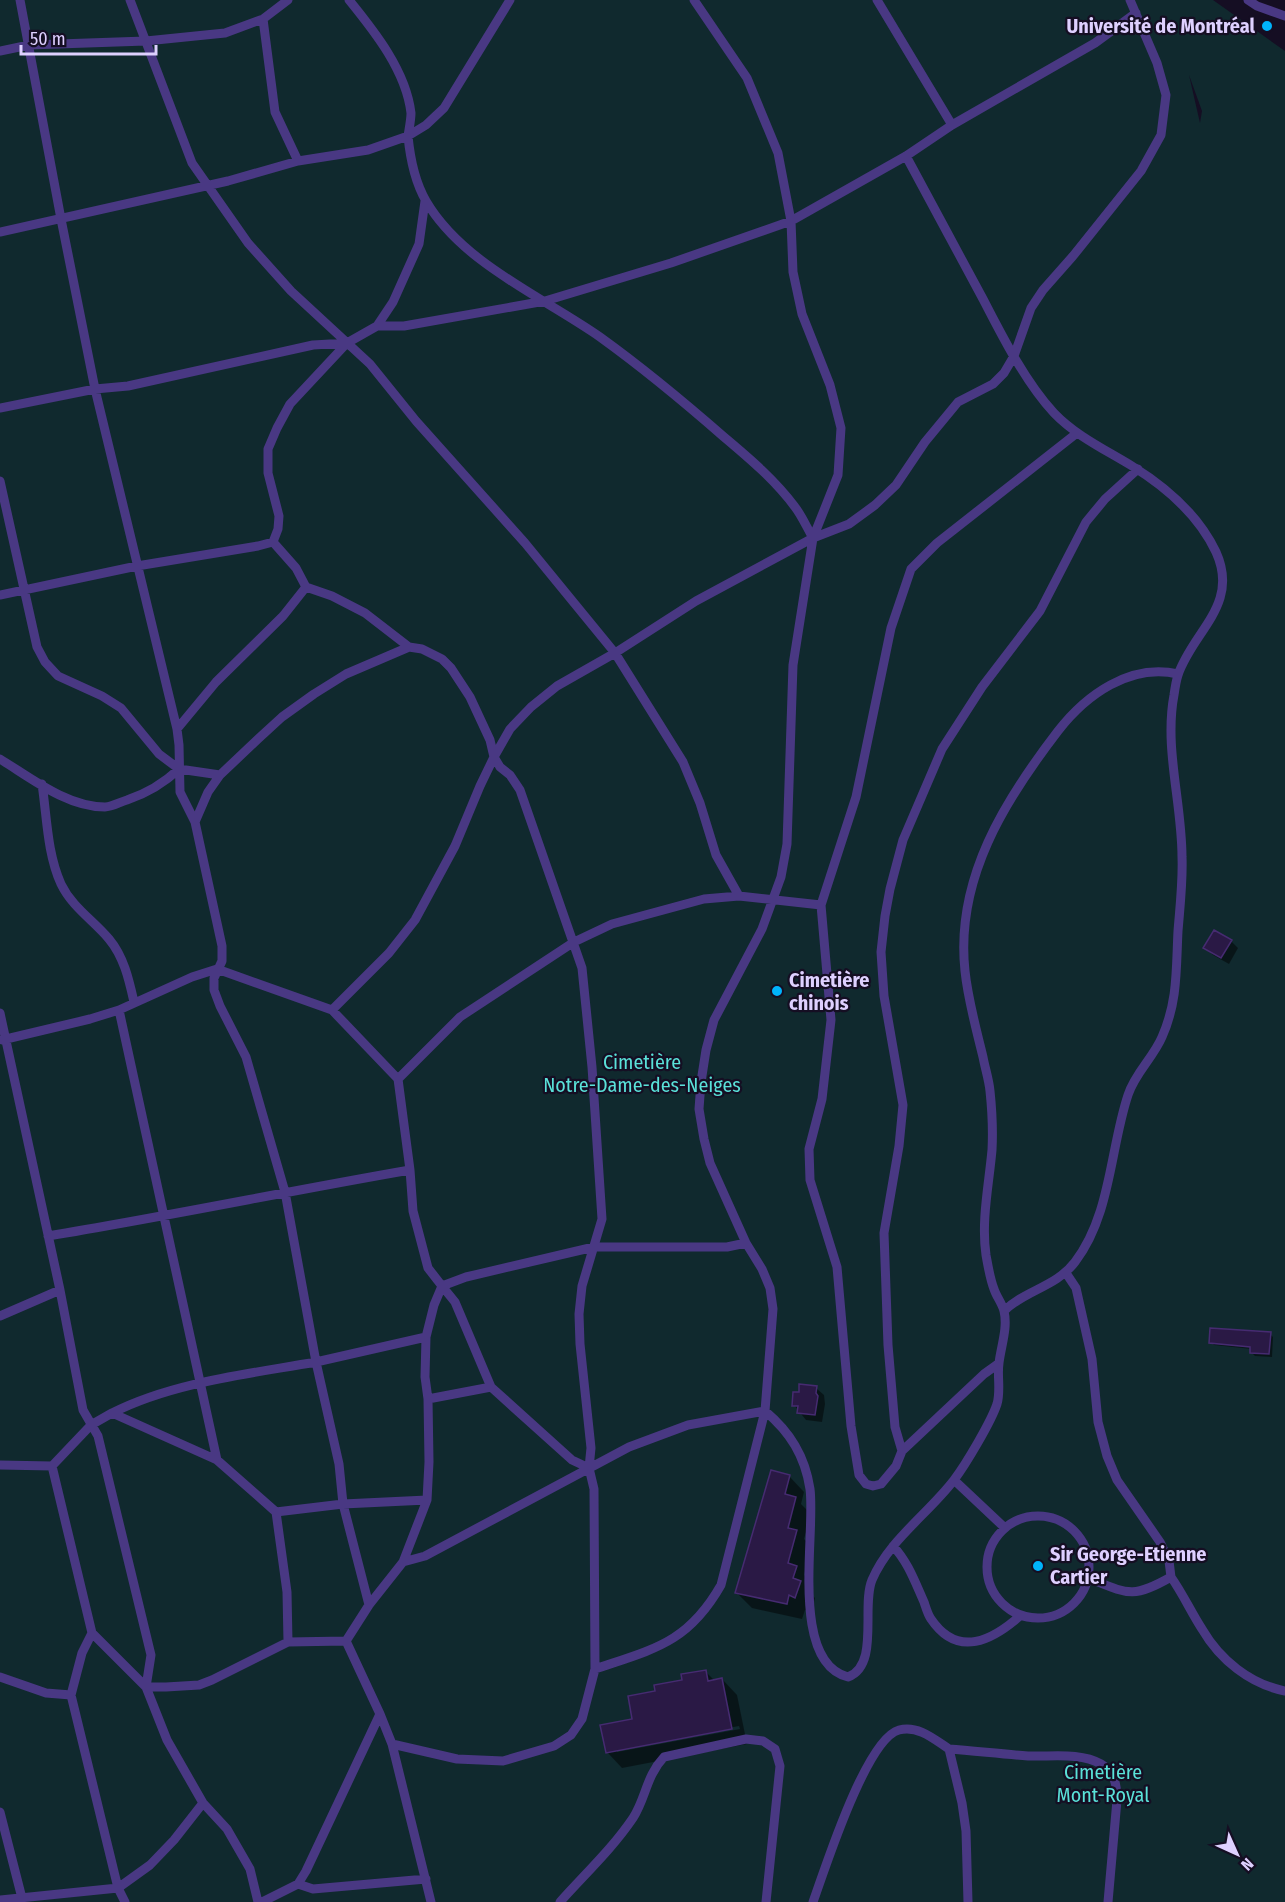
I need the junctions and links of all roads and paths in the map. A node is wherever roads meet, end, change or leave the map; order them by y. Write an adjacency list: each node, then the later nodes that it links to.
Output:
1 (20, 0): 14 (lane)
2 (130, 0): 13 (lane)
3 (288, 0): 12 (lane)
4 (349, 0): 17 (lane)
5 (510, 0): 17 (lane)
6 (694, 0): 23 (lane)
7 (877, 0): 16 (lane)
8 (1130, 0): 10 (lane)
9 (1248, 0): 11 (lane)
10 (1136, 13): 16 (lane); 28 (lane)
11 (1285, 16)
12 (263, 19): 13 (lane); 19 (lane)
13 (146, 41): 14 (lane); 20 (lane)
14 (29, 45): 15 (lane); 22 (lane)
15 (0, 51)
16 (952, 125): 18 (lane)
17 (408, 136): 19 (lane); 21 (lane)
18 (906, 156): 23 (lane); 28 (lane)
19 (298, 161): 20 (lane)
20 (207, 186): 22 (lane); 27 (lane)
21 (425, 201): 25 (lane); 26 (lane)
22 (61, 219): 24 (lane); 29 (lane)
23 (791, 221): 25 (lane); 34 (lane)
24 (0, 232)
25 (545, 301): 26 (lane); 34 (lane)
26 (377, 326): 27 (lane)
27 (347, 343): 29 (lane); 35 (lane); 41 (lane)
28 (1014, 356): 31 (lane); 34 (lane)
29 (96, 389): 30 (lane); 36 (lane)
30 (0, 408)
31 (1077, 433): 32 (lane); 52 (lane)
32 (1138, 470): 42 (lane); 81 (lane)
33 (0, 480): 38 (lane)
34 (813, 538): 41 (lane); 51 (lane)
35 (273, 542): 36 (lane); 37 (lane)
36 (137, 567): 38 (lane); 43 (lane)
37 (306, 587): 40 (lane); 43 (lane)
38 (22, 590): 39 (lane); 46 (lane)
39 (0, 595)
40 (409, 647): 44 (lane); 47 (lane)
41 (615, 653): 44 (lane); 50 (lane)
42 (1178, 674): 67 (lane); 70 (lane)
43 (177, 729): 46 (lane)
44 (494, 757): 53 (lane); 57 (lane)
45 (0, 759): 48 (lane)
46 (178, 769): 47 (lane); 48 (lane); 49 (lane)
47 (219, 775): 49 (lane)
48 (42, 784): 55 (lane)
49 (195, 822): 54 (lane)
50 (739, 896): 51 (lane); 53 (lane)
51 (773, 900): 52 (lane); 65 (lane)
52 (821, 905): 81 (lane)
53 (574, 942): 60 (lane); 66 (lane)
54 (217, 969): 55 (lane); 57 (lane); 62 (lane)
55 (134, 1002): 56 (lane)
56 (119, 1010): 59 (lane); 63 (lane)
57 (332, 1010): 60 (lane)
58 (0, 1013): 59 (lane)
59 (3, 1040): 64 (lane)
60 (398, 1078): 61 (lane)
61 (410, 1170): 62 (lane); 68 (lane)
62 (285, 1192): 63 (lane); 73 (lane)
63 (165, 1217): 64 (lane); 75 (lane)
64 (48, 1236): 69 (lane)
65 (746, 1243): 66 (lane); 78 (lane)
66 (594, 1247): 68 (lane); 85 (lane)
67 (1066, 1273): 70 (lane); 93 (lane)
68 (442, 1286): 72 (lane); 76 (lane)
69 (60, 1290): 71 (lane); 80 (lane)
70 (1004, 1311): 74 (lane)
71 (0, 1316)
72 (426, 1338): 73 (lane); 77 (lane)
73 (316, 1362): 75 (lane); 88 (lane)
74 (998, 1364): 81 (lane); 86 (lane)
75 (201, 1383): 79 (lane); 82 (lane)
76 (491, 1387): 77 (lane); 85 (lane)
77 (428, 1400): 87 (lane)
78 (765, 1411): 85 (lane); 91 (lane); 100 (lane)
79 (112, 1413): 80 (lane); 82 (lane)
80 (91, 1425): 84 (lane); 102 (lane)
81 (902, 1451)
82 (217, 1460): 89 (lane)
83 (0, 1466): 84 (lane)
84 (52, 1466): 97 (lane)
85 (589, 1468): 92 (lane); 100 (lane)
86 (954, 1480): 90 (lane); 91 (lane)
87 (427, 1500): 88 (lane); 92 (lane)
88 (343, 1504): 89 (lane); 95 (lane)
89 (276, 1512): 99 (lane)
90 (1005, 1528): 94 (lane); 96 (lane)
91 (893, 1546): 96 (lane)
92 (403, 1562): 95 (lane)
93 (1172, 1577): 94 (lane); 103 (lane)
94 (1088, 1578): 96 (lane)
95 (369, 1605): 98 (lane)
96 (1021, 1615)
97 (92, 1634): 102 (lane); 104 (lane)
98 (346, 1641): 99 (lane); 105 (lane)
99 (288, 1642): 102 (lane)
100 (595, 1669): 106 (lane)
101 (0, 1677): 104 (lane)
102 (146, 1686): 108 (lane)
103 (1285, 1691)
104 (71, 1695): 112 (lane)
105 (380, 1714): 106 (lane); 111 (lane)
106 (392, 1743): 110 (lane)
107 (949, 1749): 120 (lane); 121 (lane); 122 (lane)
108 (203, 1803): 112 (lane); 116 (lane)
109 (0, 1812): 114 (lane)
110 (426, 1880): 111 (lane); 117 (lane)
111 (298, 1884): 116 (lane)
112 (118, 1888): 114 (lane); 115 (lane)
113 (0, 1900): 114 (lane)
114 (23, 1900)
115 (125, 1902)
116 (260, 1902)
117 (431, 1902)
118 (560, 1902): 119 (lane)
119 (766, 1902)
120 (813, 1902)
121 (968, 1902)
122 (1108, 1902)

